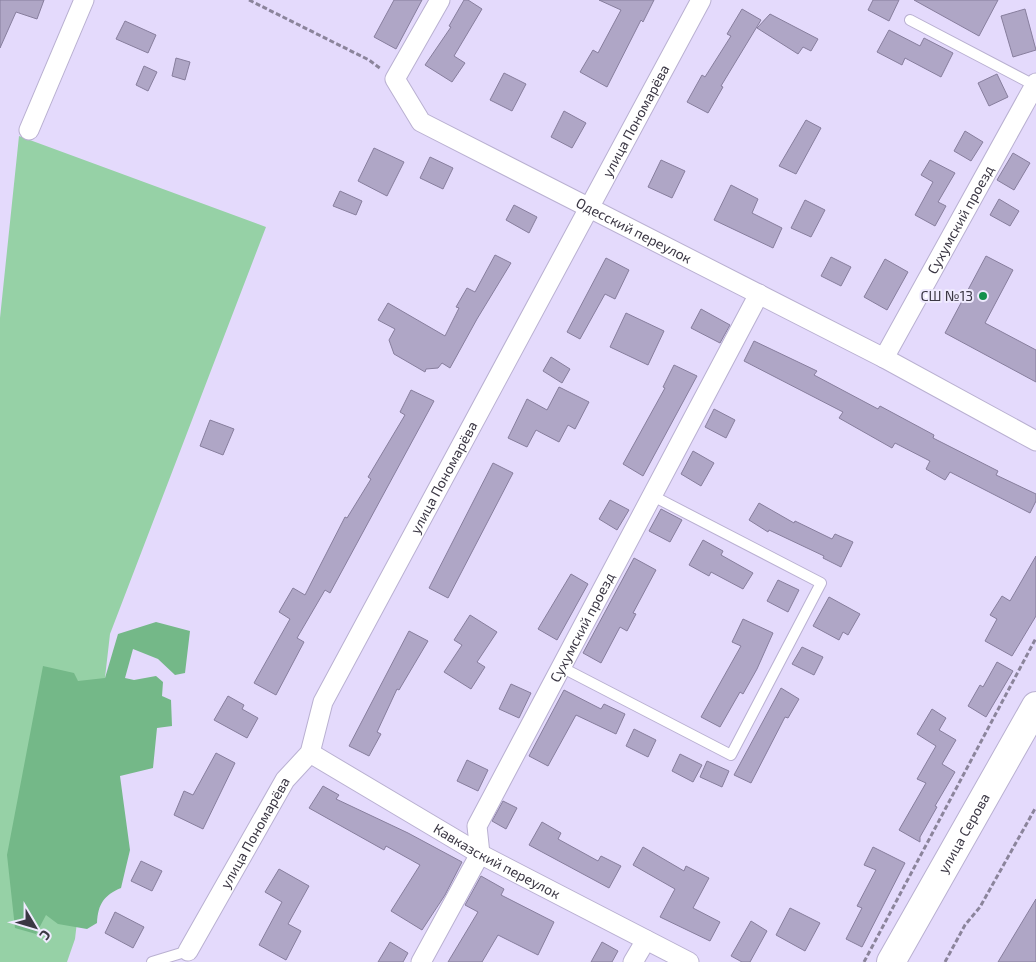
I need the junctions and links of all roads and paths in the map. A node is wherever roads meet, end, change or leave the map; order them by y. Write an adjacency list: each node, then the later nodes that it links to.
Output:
1 (84, 0): 8 (street)
2 (249, 0): 6 (path)
3 (440, 0): 6 (street)
4 (701, 0): 9 (street, улица Пономарёва)
5 (910, 20): 7 (lane)
6 (395, 79): 9 (street, Одесский переулок)
7 (1036, 85): 11 (street, Сухумский проезд)
8 (29, 130)
9 (589, 208): 10 (street, Одесский переулок); 17 (street, улица Пономарёва)
10 (759, 294): 11 (street, Одесский переулок); 13 (street, Сухумский проезд)
11 (884, 358): 12 (street, Одесский переулок)
12 (1036, 441)
13 (652, 495): 15 (street, Сухумский проезд); 15 (lane)
14 (1036, 638): 26 (path)
15 (561, 667): 19 (street, Сухумский проезд)
16 (1036, 706): 27 (main road, улица Серова)
17 (310, 753): 19 (street, Кавказский переулок); 21 (street, улица Пономарёва)
18 (1036, 807): 28 (path)
19 (480, 854): 20 (street, Кавказский переулок); 23 (street)
20 (646, 940): 24 (street); 25 (street, Кавказский переулок)
21 (188, 951): 22 (lane)
22 (152, 962)
23 (421, 962)
24 (633, 962)
25 (688, 962)
26 (864, 962)
27 (891, 962)
28 (945, 962)

